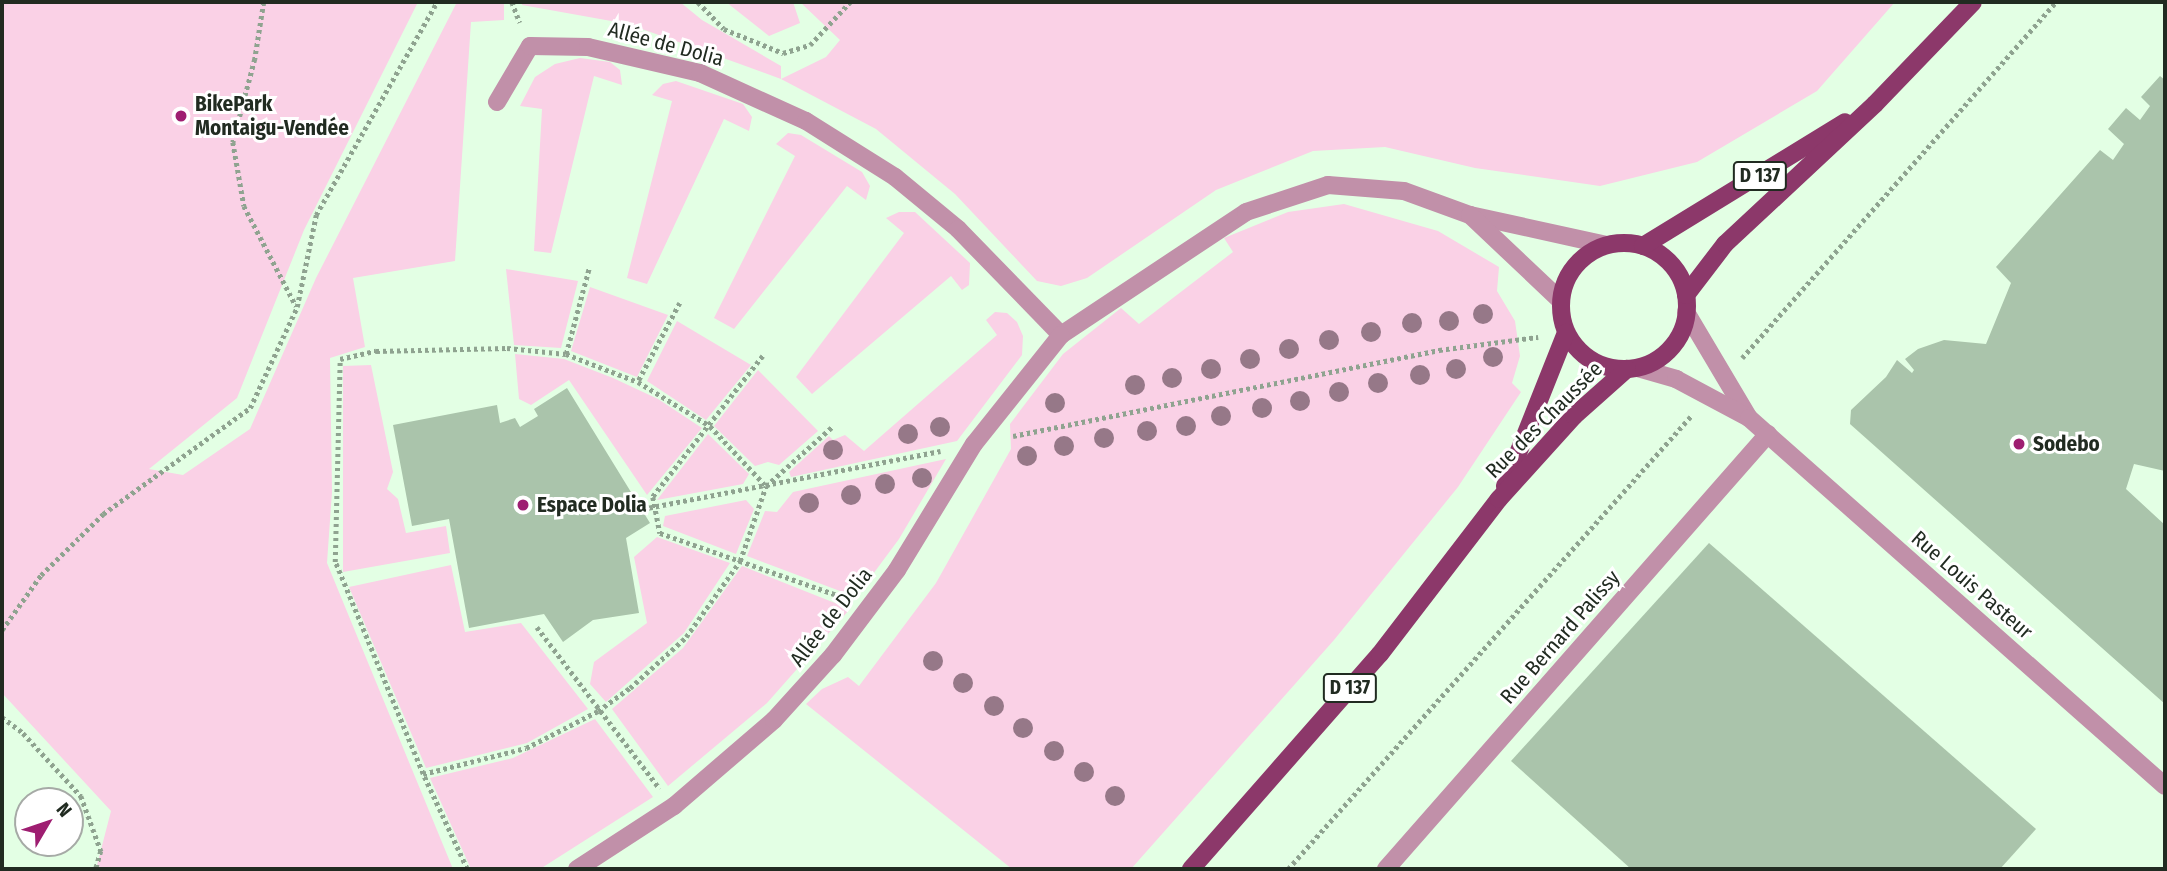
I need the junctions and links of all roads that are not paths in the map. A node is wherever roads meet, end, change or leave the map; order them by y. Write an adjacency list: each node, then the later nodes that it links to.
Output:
1 (1973, 2): 3 (main road, D 137)
2 (498, 103): 10 (street, Allée de Dolia)
3 (1875, 104): 6 (main road, D 137); 8 (main road, D 137)
4 (1470, 215): 5 (street, Allée de Dolia); 7 (street, Allée de Dolia); 10 (street, Allée de Dolia)
5 (1606, 245): 6 (main road); 7 (main road)
6 (1643, 246): 8 (main road)
7 (1561, 301): 9 (main road)
8 (1686, 304): 11 (main road); 12 (street, Rue Louis Pasteur)
9 (1566, 333): 11 (main road); 14 (main road, Rue des Chaussée / D 137)
10 (1061, 335): 16 (street, Allée de Dolia)
11 (1633, 369): 12 (street, Rue Louis Pasteur); 14 (main road, Rue des Chaussée / D 137)
12 (1749, 418): 13 (street, Rue Louis Pasteur)
13 (1768, 434): 15 (street, Rue Louis Pasteur); 18 (street, Rue Bernard Palissy)
14 (1499, 499): 17 (main road, D 137)
15 (2165, 786)
16 (577, 869)
17 (1191, 869)
18 (1386, 869)

